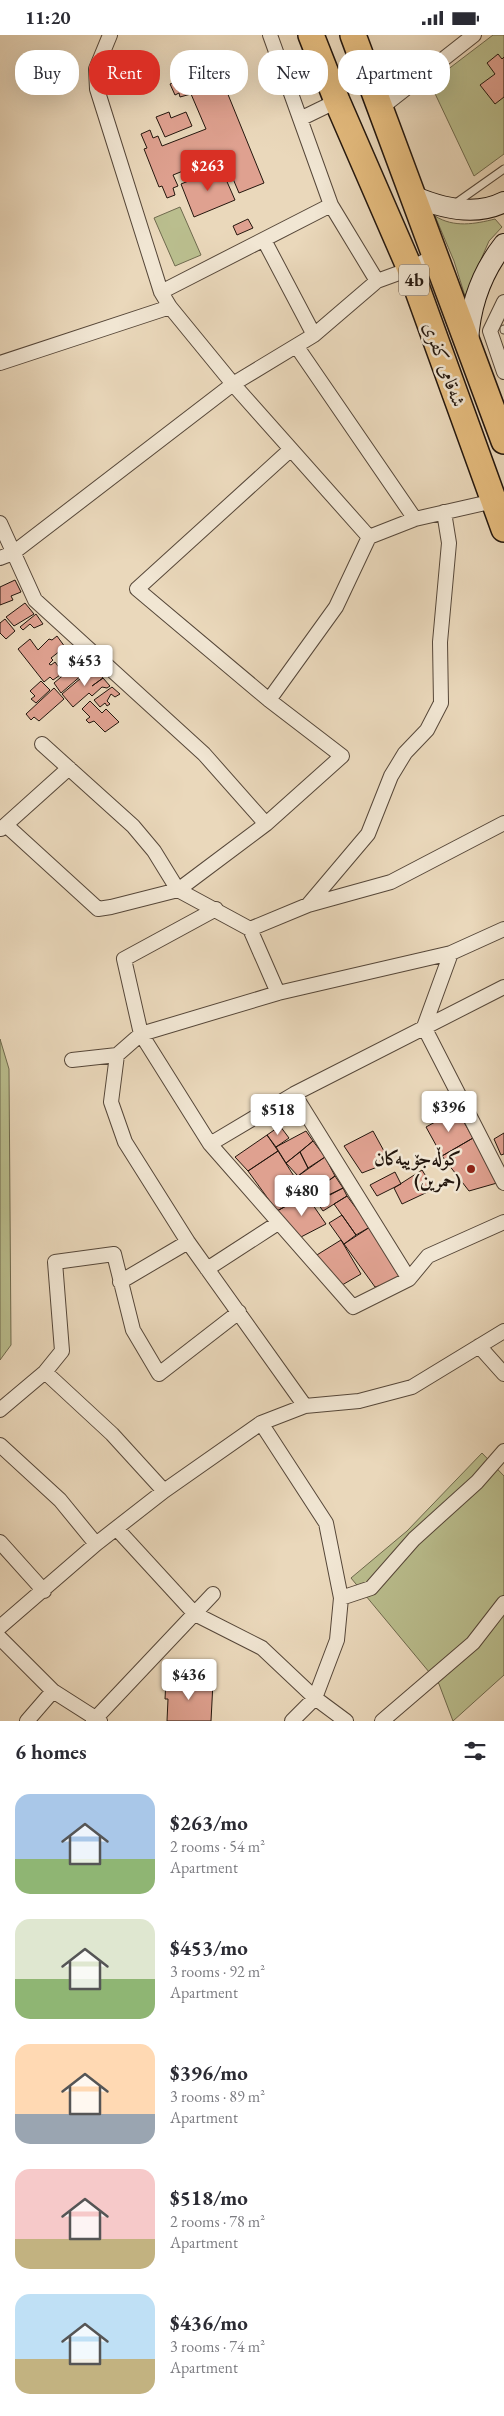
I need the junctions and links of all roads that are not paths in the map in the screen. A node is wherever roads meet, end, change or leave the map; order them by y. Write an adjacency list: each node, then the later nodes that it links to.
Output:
1 (110, 35): 19 (street)
2 (270, 35): 8 (street)
3 (311, 35): 6 (highway, شەقامی کفری / 4b)
4 (353, 35): 7 (highway, شەقامی کفری / 4b)
5 (474, 35): 7 (street)
6 (336, 101): 8 (street); 17 (highway, شەقامی کفری / 4b)
7 (380, 108): 10 (highway, شەقامی کفری / 4b)
8 (302, 118): 12 (street)
9 (504, 169): 13 (lane)
10 (413, 196): 13 (main road); 16 (highway, شەقامی کفری / 4b)
11 (504, 202): 13 (main road)
12 (331, 205): 14 (street); 18 (street)
13 (449, 208)
14 (264, 240): 19 (street); 22 (street)
15 (504, 244): 23 (main road)
16 (436, 255): 17 (street); 23 (highway, شەقامی کفری / 4b)
17 (410, 269): 18 (street); 30 (highway, شەقامی کفری / 4b)
18 (377, 281): 22 (street)
19 (161, 292): 21 (street)
20 (504, 302): 26 (street)
21 (170, 307): 25 (street); 27 (street)
22 (314, 335): 24 (street)
23 (468, 343): 28 (highway, شەقامی کفری / 4b)
24 (297, 347): 27 (street); 32 (street)
25 (0, 363)
26 (504, 372)
27 (233, 384): 29 (street); 36 (street)
28 (502, 424)
29 (290, 450): 35 (street); 37 (street)
30 (494, 501): 31 (street); 34 (highway, شەقامی کفری / 4b)
31 (444, 512): 32 (street); 44 (street)
32 (415, 519): 35 (street)
33 (0, 523): 36 (street)
34 (504, 529)
35 (369, 537): 37 (street)
36 (7, 556): 41 (street)
37 (269, 700): 41 (street)
38 (42, 745): 39 (street)
39 (69, 768): 42 (street); 43 (street)
40 (504, 823): 44 (street)
41 (266, 824): 43 (street)
42 (4, 828): 43 (street)
43 (178, 890): 45 (street)
44 (308, 905): 46 (street)
45 (216, 909): 46 (street); 52 (street)
46 (250, 929): 50 (street)
47 (504, 929): 48 (street)
48 (450, 953): 50 (street); 51 (street)
49 (504, 987): 51 (street)
50 (278, 993): 52 (street)
51 (424, 1027): 55 (street); 57 (street)
52 (142, 1034): 53 (street); 56 (street)
53 (118, 1055): 54 (street); 60 (street)
54 (72, 1060)
55 (294, 1094): 56 (street); 62 (street)
56 (210, 1145): 59 (street)
57 (504, 1183)
58 (504, 1222): 62 (street)
59 (278, 1223): 61 (street); 62 (street)
60 (188, 1242): 61 (street); 63 (street)
61 (208, 1269): 64 (street)
62 (409, 1279)
63 (120, 1282): 64 (street); 67 (street)
64 (238, 1312): 69 (street)
65 (504, 1331): 66 (street)
66 (479, 1346): 68 (street); 69 (street)
67 (45, 1372): 70 (street); 74 (street)
68 (504, 1374)
69 (305, 1406): 71 (street)
70 (0, 1410)
71 (261, 1423): 74 (street); 80 (street)
72 (0, 1445): 77 (street)
73 (504, 1451): 80 (street)
74 (164, 1491): 75 (street)
75 (117, 1529): 77 (street); 82 (street)
76 (0, 1542): 78 (street)
77 (96, 1544): 78 (street)
78 (44, 1591): 83 (street)
79 (213, 1594): 82 (street)
80 (341, 1598): 86 (street)
81 (504, 1603): 91 (street)
82 (195, 1614): 86 (street); 87 (street)
83 (0, 1627)
84 (0, 1638): 85 (street)
85 (53, 1691): 87 (street); 88 (street)
86 (315, 1698): 89 (street); 90 (street)
87 (97, 1720)
88 (27, 1721)
89 (292, 1721)
90 (346, 1721)
91 (382, 1721)

